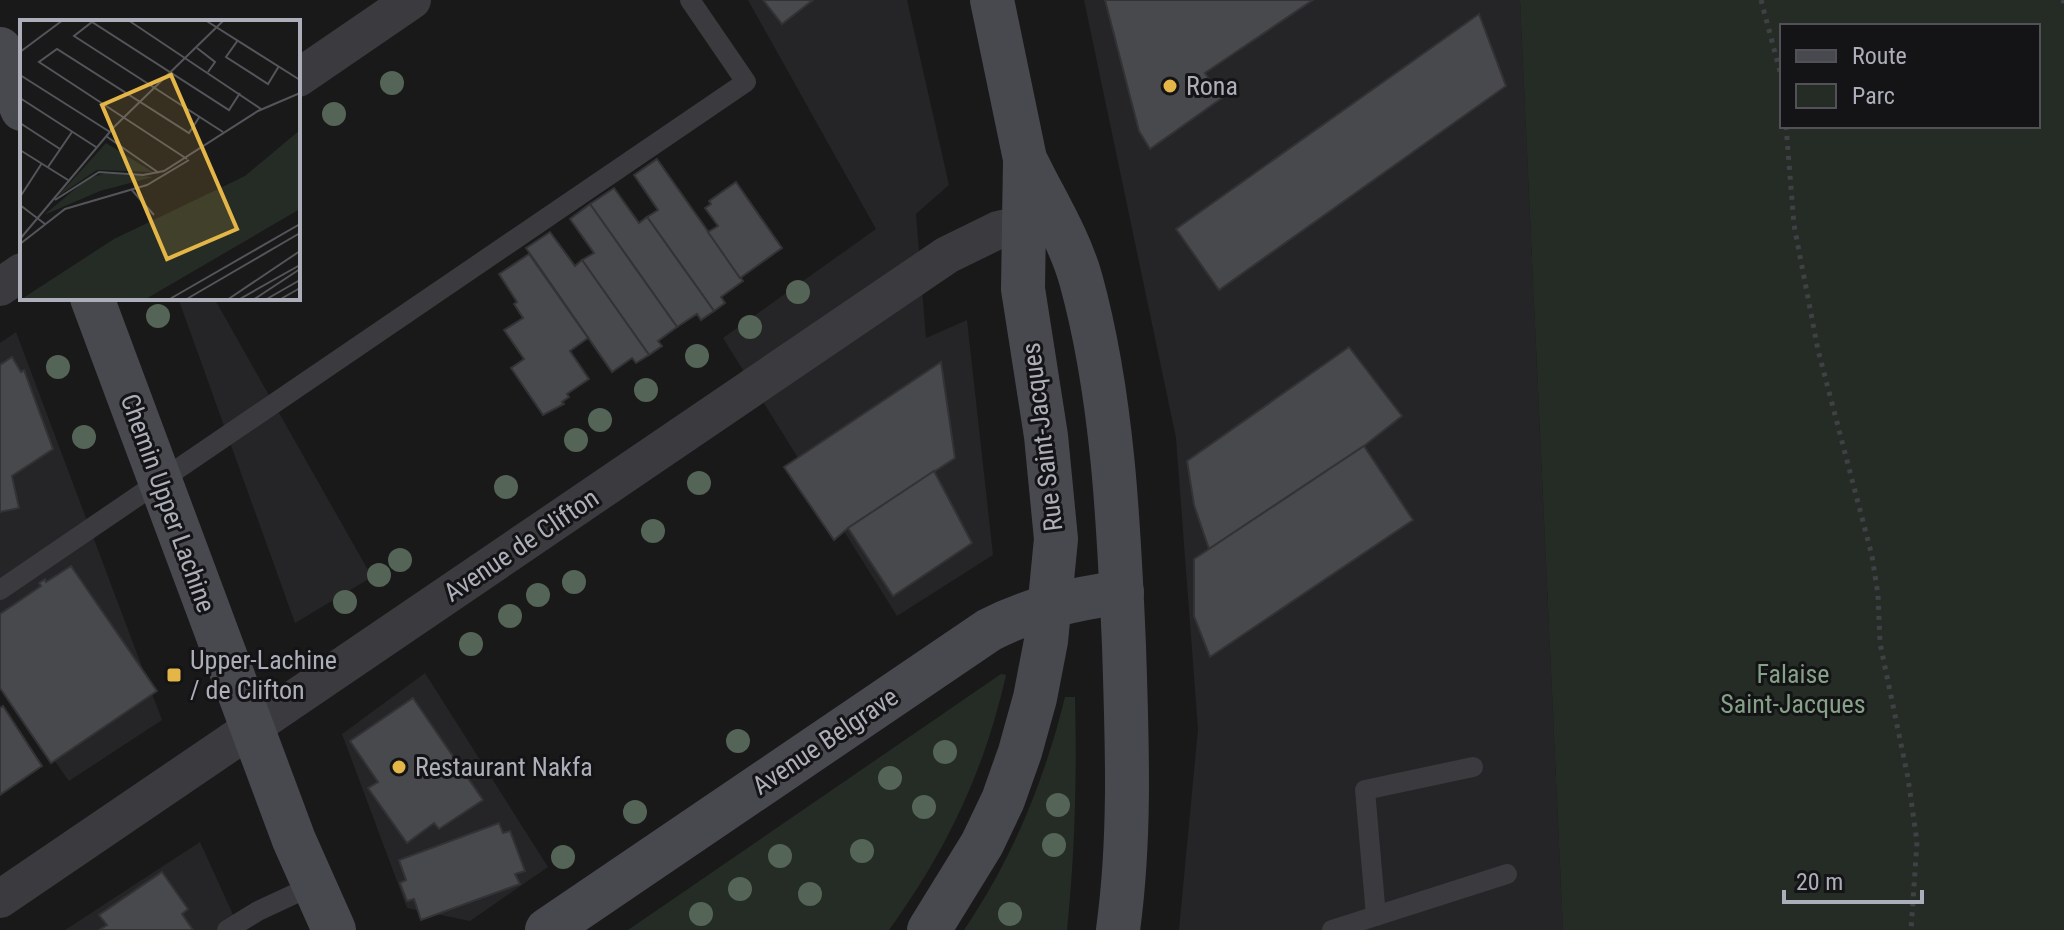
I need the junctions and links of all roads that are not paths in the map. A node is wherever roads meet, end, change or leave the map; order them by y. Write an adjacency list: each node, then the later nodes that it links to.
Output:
1 (412, 0): 5 (street)
2 (690, 0): 11 (lane)
3 (992, 0): 7 (main road, Rue Saint-Jacques)
4 (0, 49): 6 (main road)
5 (300, 77)
6 (20, 104)
7 (1039, 220): 13 (main road, Rue Saint-Jacques); 14 (main road, Rue Saint-Jacques); 15 (street, Avenue de Clifton)
8 (20, 273): 9 (street)
9 (0, 287)
10 (93, 300): 11 (main road, Chemin Upper Lachine)
11 (161, 482): 12 (lane); 15 (main road, Chemin Upper Lachine)
12 (0, 590)
13 (1122, 592): 14 (main road, Avenue Belgrave); 25 (main road, Rue Saint-Jacques)
14 (1050, 605): 23 (main road, Avenue Belgrave); 24 (main road, Rue Saint-Jacques)
15 (252, 727): 18 (main road, Chemin Upper Lachine); 19 (street, Avenue de Clifton)
16 (1473, 767): 20 (lane)
17 (1507, 874): 20 (lane)
18 (314, 885): 21 (lane); 22 (main road, Chemin Upper Lachine)
19 (0, 899)
20 (1376, 916): 26 (lane)
21 (227, 930)
22 (334, 930)
23 (547, 930)
24 (929, 930)
25 (1118, 930)
26 (1332, 930)

